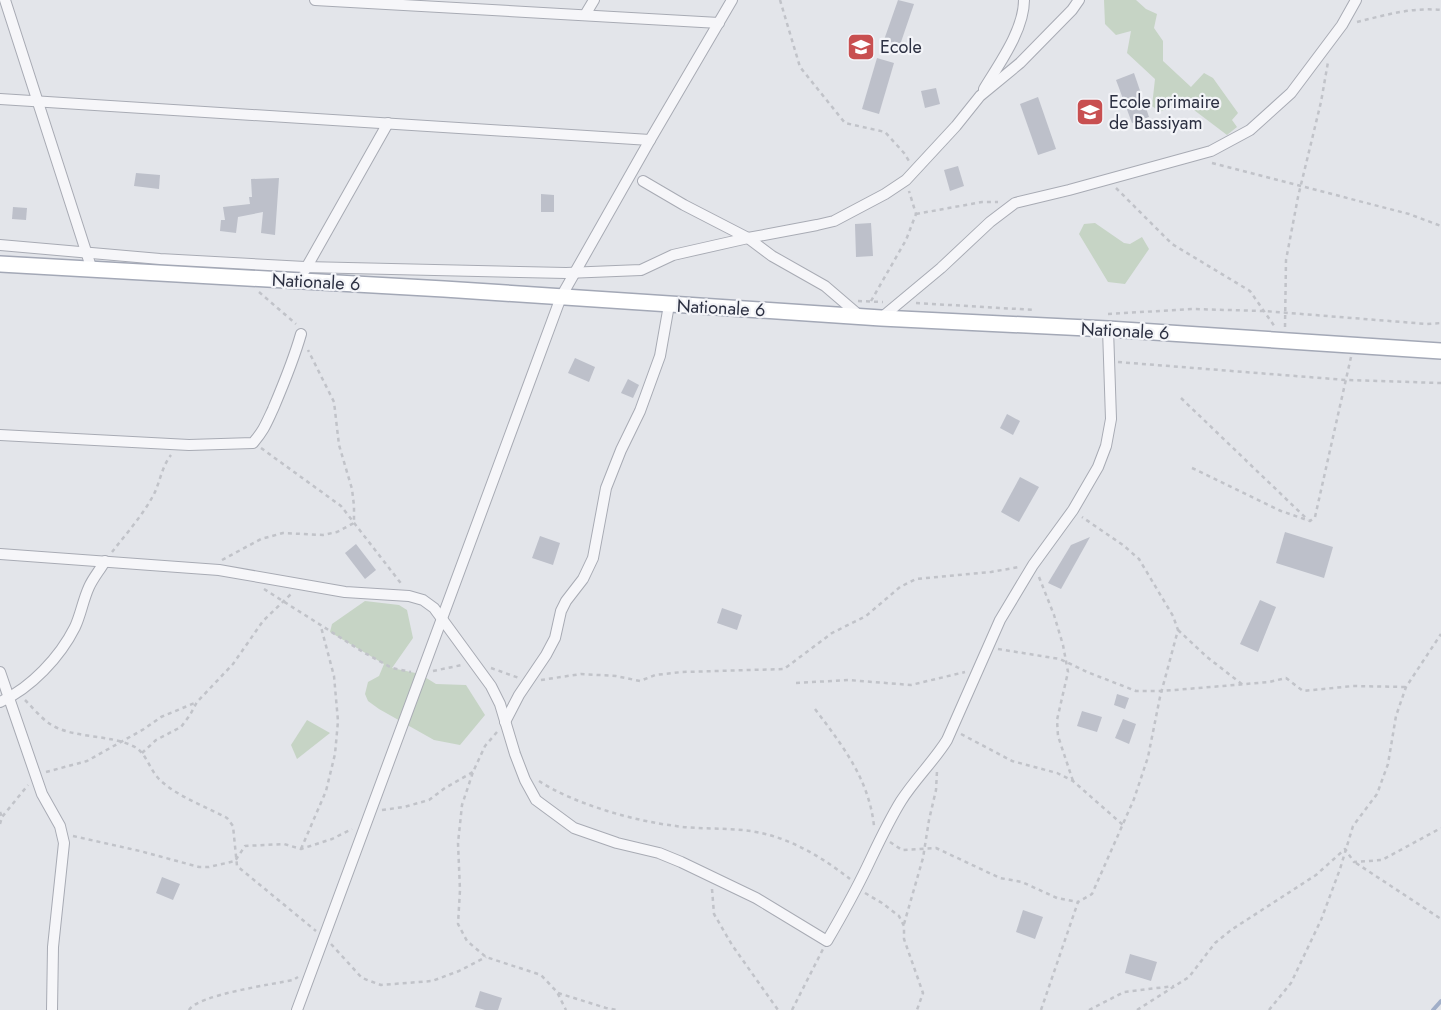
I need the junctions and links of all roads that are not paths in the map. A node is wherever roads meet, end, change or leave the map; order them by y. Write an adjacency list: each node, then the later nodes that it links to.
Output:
1 (5, 0): 14 (street)
2 (315, 0): 3 (street)
3 (326, 0): 9 (street)
4 (594, 0): 10 (street)
5 (732, 0): 11 (street)
6 (1024, 0): 12 (street)
7 (1079, 0): 12 (street)
8 (1356, 0): 29 (street)
9 (458, 4): 10 (street)
10 (585, 15): 11 (street)
11 (719, 22): 16 (street)
12 (980, 96): 18 (street)
13 (0, 98): 14 (street)
14 (38, 101): 15 (street); 20 (street)
15 (388, 123): 16 (street); 22 (street)
16 (650, 140): 24 (street)
17 (643, 181): 18 (street)
18 (748, 238): 24 (street); 28 (street)
19 (0, 245): 20 (street)
20 (86, 253): 22 (street); 23 (street)
21 (0, 264): 23 (main road, Nationale 6)
22 (307, 267): 24 (street); 25 (street)
23 (92, 270): 25 (main road, Nationale 6)
24 (575, 273): 26 (street)
25 (299, 280): 26 (main road, Nationale 6)
26 (561, 297): 27 (main road, Nationale 6); 36 (street)
27 (669, 304): 28 (main road, Nationale 6); 39 (street)
28 (860, 316): 29 (main road, Nationale 6)
29 (882, 318): 30 (main road, Nationale 6)
30 (1108, 322): 32 (main road, Nationale 6); 39 (street)
31 (300, 334): 33 (street)
32 (1441, 351)
33 (0, 434)
34 (0, 554): 35 (street)
35 (105, 561): 36 (street); 38 (street)
36 (442, 619): 39 (street); 41 (street)
37 (0, 672): 38 (street)
38 (9, 697): 40 (street)
39 (505, 722)
40 (52, 1010)
41 (297, 1010)

